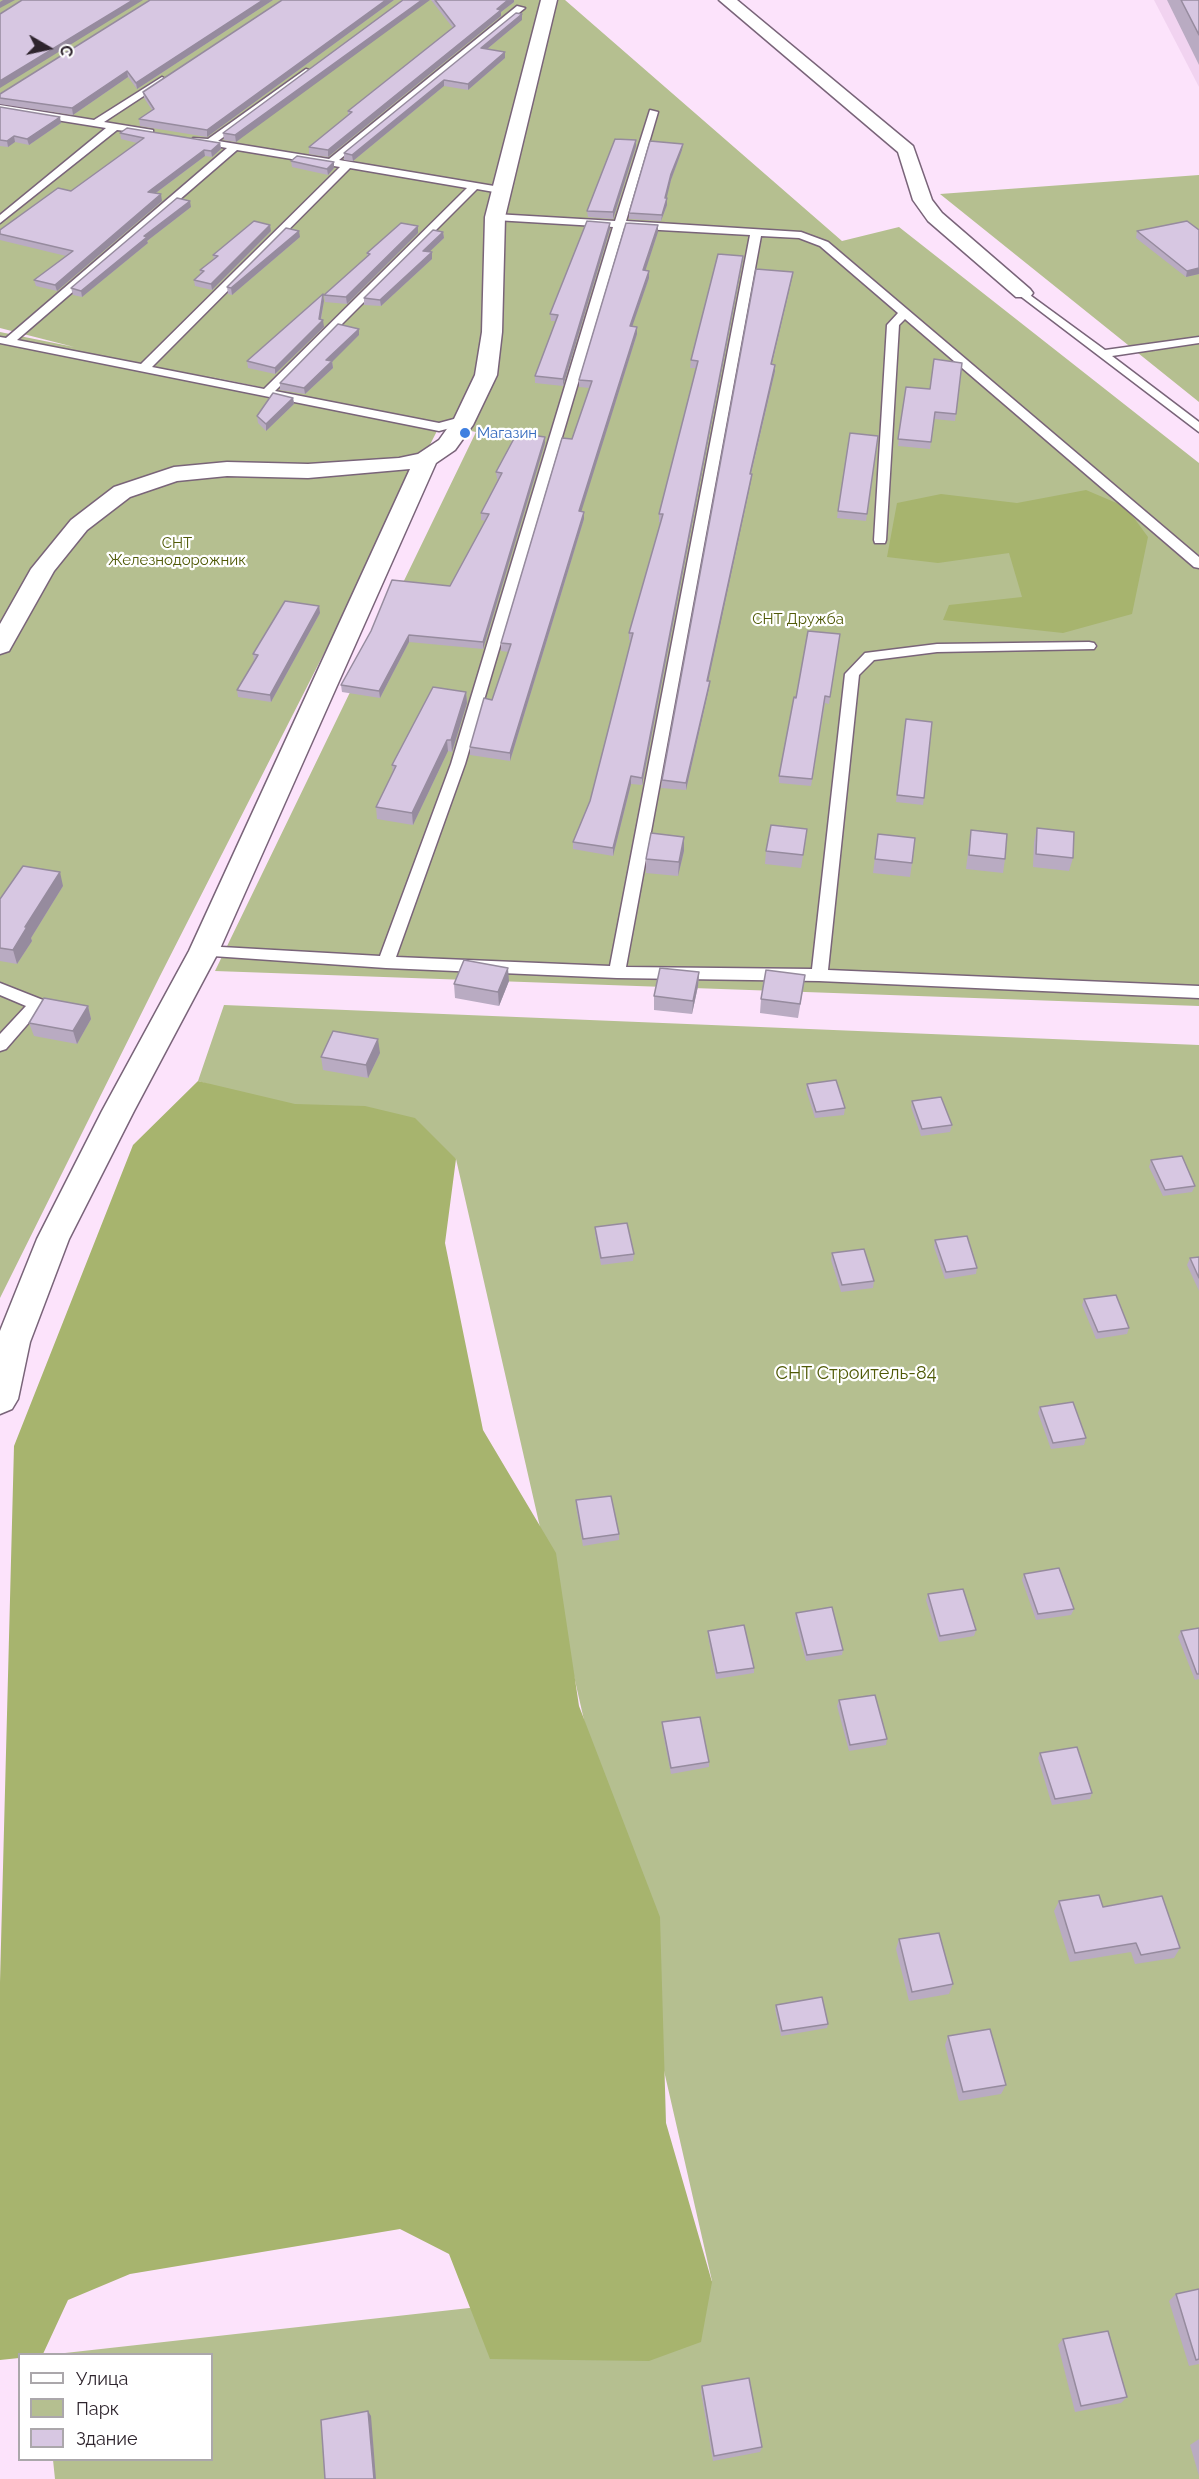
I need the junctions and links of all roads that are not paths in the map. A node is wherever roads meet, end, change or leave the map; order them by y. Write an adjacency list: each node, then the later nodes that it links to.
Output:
1 (549, 0): 17 (street)
2 (727, 0): 22 (street)
3 (520, 8): 14 (lane)
4 (312, 68): 12 (lane)
5 (175, 71): 8 (lane)
6 (0, 108): 8 (lane)
7 (653, 112): 20 (lane)
8 (96, 123): 9 (lane)
9 (115, 126): 10 (lane); 19 (lane)
10 (157, 134)
11 (189, 139): 12 (lane)
12 (210, 142): 13 (lane)
13 (235, 146): 14 (lane); 25 (lane)
14 (331, 162): 15 (lane)
15 (347, 165): 16 (lane); 27 (lane)
16 (474, 186): 17 (lane); 28 (lane)
17 (500, 190): 18 (street)
18 (495, 217): 20 (lane); 29 (street)
19 (0, 220)
20 (621, 225): 21 (lane); 37 (lane)
21 (756, 232): 23 (lane); 38 (lane)
22 (1023, 293): 26 (lane)
23 (904, 312): 32 (lane); 33 (lane)
24 (1199, 340): 26 (lane)
25 (4, 341): 27 (lane)
26 (1102, 354): 30 (lane)
27 (143, 369): 28 (lane)
28 (267, 392): 29 (lane)
29 (465, 420): 31 (street)
30 (1199, 428)
31 (426, 459): 34 (street); 36 (street)
32 (880, 540)
33 (1199, 564)
34 (0, 646)
35 (1089, 646): 39 (lane)
36 (204, 951): 37 (lane); 43 (street)
37 (386, 962): 38 (lane)
38 (616, 972): 39 (lane)
39 (819, 975): 41 (lane)
40 (0, 989): 42 (lane)
41 (1199, 992)
42 (0, 1046)
43 (0, 1399)

